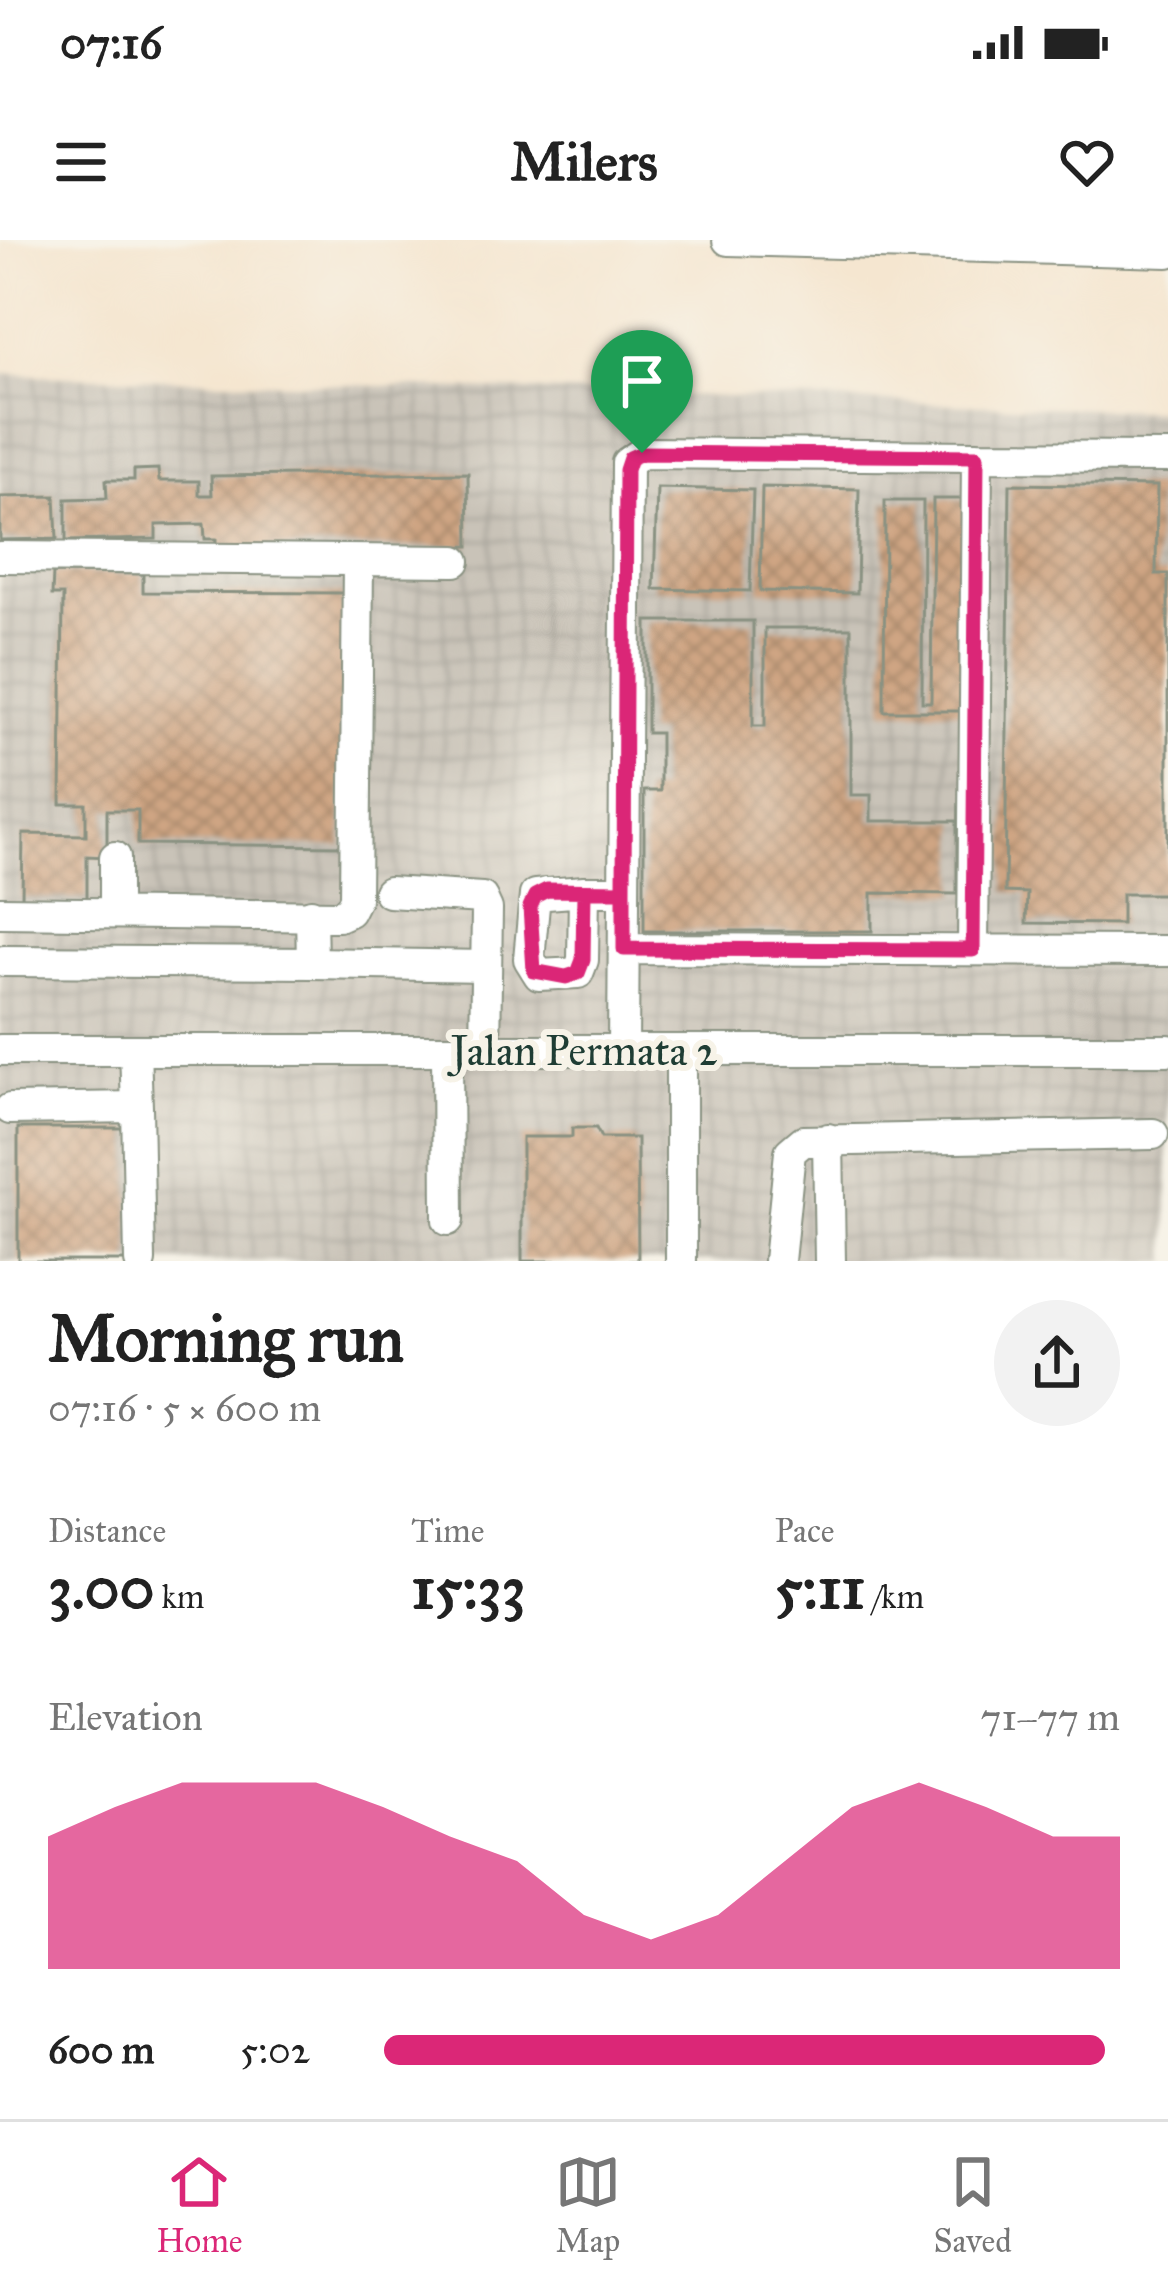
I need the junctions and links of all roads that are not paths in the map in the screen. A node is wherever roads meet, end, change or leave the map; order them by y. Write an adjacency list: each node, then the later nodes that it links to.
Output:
1 (728, 240): 2 (street)
2 (1168, 252)
3 (977, 456): 4 (street); 10 (street); 16 (street)
4 (1168, 458)
5 (0, 557): 6 (street)
6 (358, 561): 7 (street); 14 (street)
7 (455, 561)
8 (115, 857): 13 (street)
9 (584, 891): 10 (street)
10 (624, 891): 15 (street)
11 (389, 892): 20 (street)
12 (0, 912): 13 (street)
13 (115, 913): 14 (street)
14 (310, 914): 19 (street)
15 (624, 949): 16 (street); 25 (street)
16 (973, 950): 17 (street)
17 (1168, 951)
18 (4, 961): 19 (street)
19 (312, 963): 20 (street)
20 (486, 966): 24 (street)
21 (0, 1050): 22 (street, Jalan Permata 2)
22 (135, 1050): 23 (street, Jalan Permata 2); 28 (street)
23 (447, 1050): 24 (street, Jalan Permata 2); 32 (street)
24 (485, 1050): 25 (street, Jalan Permata 2)
25 (623, 1050): 26 (street, Jalan Permata 2)
26 (681, 1050): 27 (street, Jalan Permata 2); 34 (street)
27 (1168, 1050)
28 (137, 1107): 29 (street); 33 (street)
29 (10, 1109)
30 (1153, 1133): 31 (street)
31 (828, 1139): 35 (street); 36 (street)
32 (448, 1220)
33 (140, 1261)
34 (681, 1261)
35 (779, 1261)
36 (830, 1261)

